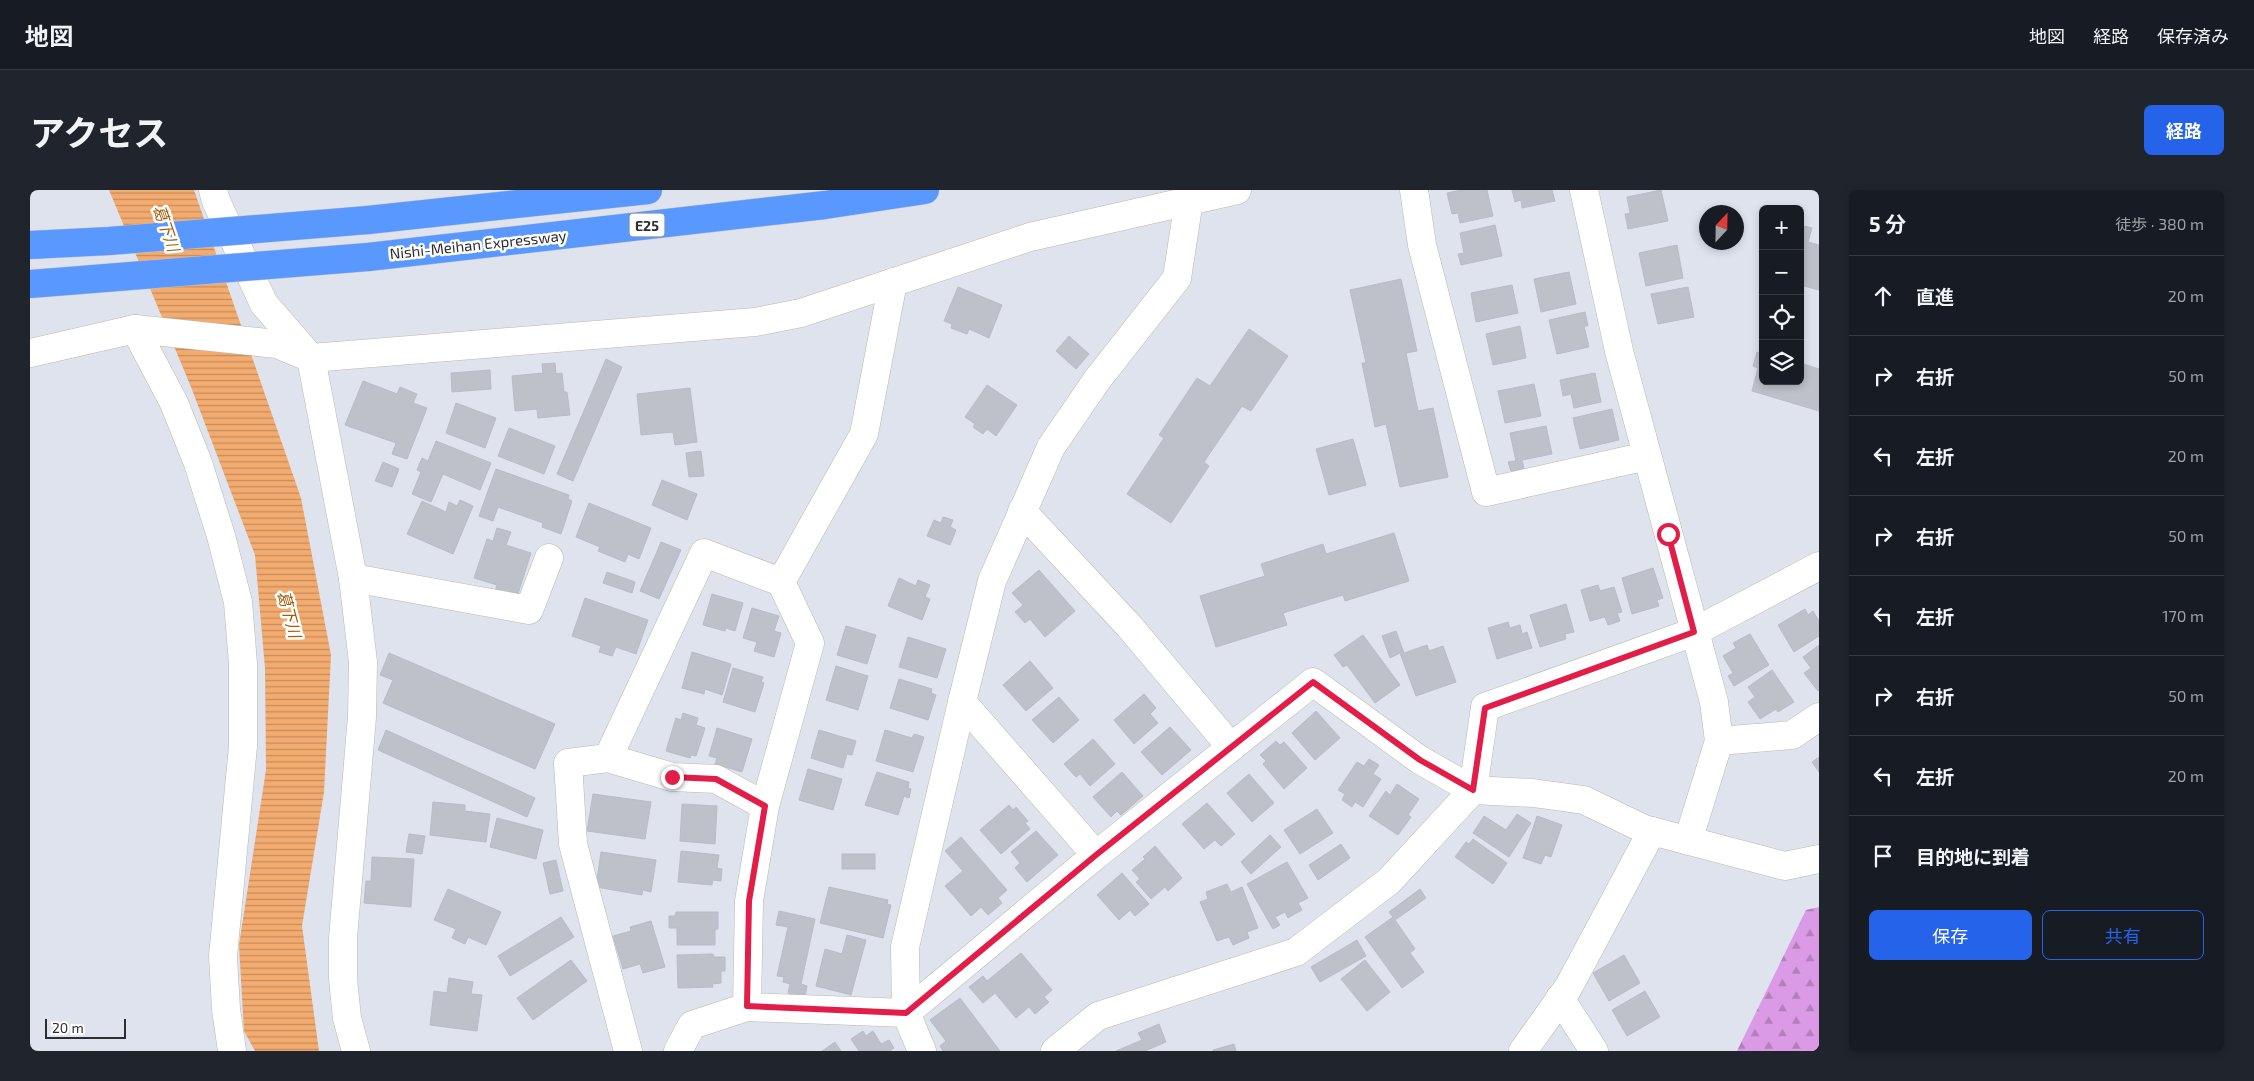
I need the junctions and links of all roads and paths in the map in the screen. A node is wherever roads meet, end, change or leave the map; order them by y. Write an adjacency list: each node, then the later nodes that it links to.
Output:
1 (213, 190): 13 (street)
2 (648, 190): 8 (highway, E25, bridge)
3 (925, 190): 10 (highway, Nishi-Meihan Expressway / E25, bridge)
4 (1237, 190): 7 (street)
5 (1414, 190): 14 (street)
6 (1584, 190): 14 (street)
7 (1189, 200): 9 (street); 15 (street)
8 (30, 245)
9 (892, 282): 13 (street); 19 (street)
10 (30, 284)
11 (143, 329): 12 (street); 13 (street); 35 (street)
12 (30, 353)
13 (311, 358): 18 (street)
14 (1647, 456): 20 (street)
15 (1022, 511): 21 (street); 24 (street)
16 (550, 558): 18 (street)
17 (1819, 566): 20 (street)
18 (353, 578): 36 (street)
19 (781, 582): 25 (street); 27 (street)
20 (1694, 632): 23 (street); 26 (street)
21 (962, 702): 30 (street); 34 (street)
22 (1819, 718): 23 (street)
23 (1719, 741): 29 (street)
24 (1231, 746): 26 (street); 30 (street)
25 (608, 758): 27 (street); 37 (street)
26 (1473, 790): 28 (street); 40 (street)
27 (765, 806): 33 (street)
28 (1652, 831): 29 (street); 32 (street)
29 (1688, 841): 31 (street)
30 (1096, 855): 34 (street)
31 (1819, 859)
32 (1560, 998): 41 (street); 42 (street)
33 (747, 1006): 34 (street); 38 (street)
34 (906, 1013): 39 (street)
35 (232, 1051)
36 (356, 1051)
37 (628, 1051)
38 (678, 1051)
39 (922, 1051)
40 (1055, 1051)
41 (1523, 1051)
42 (1594, 1051)

